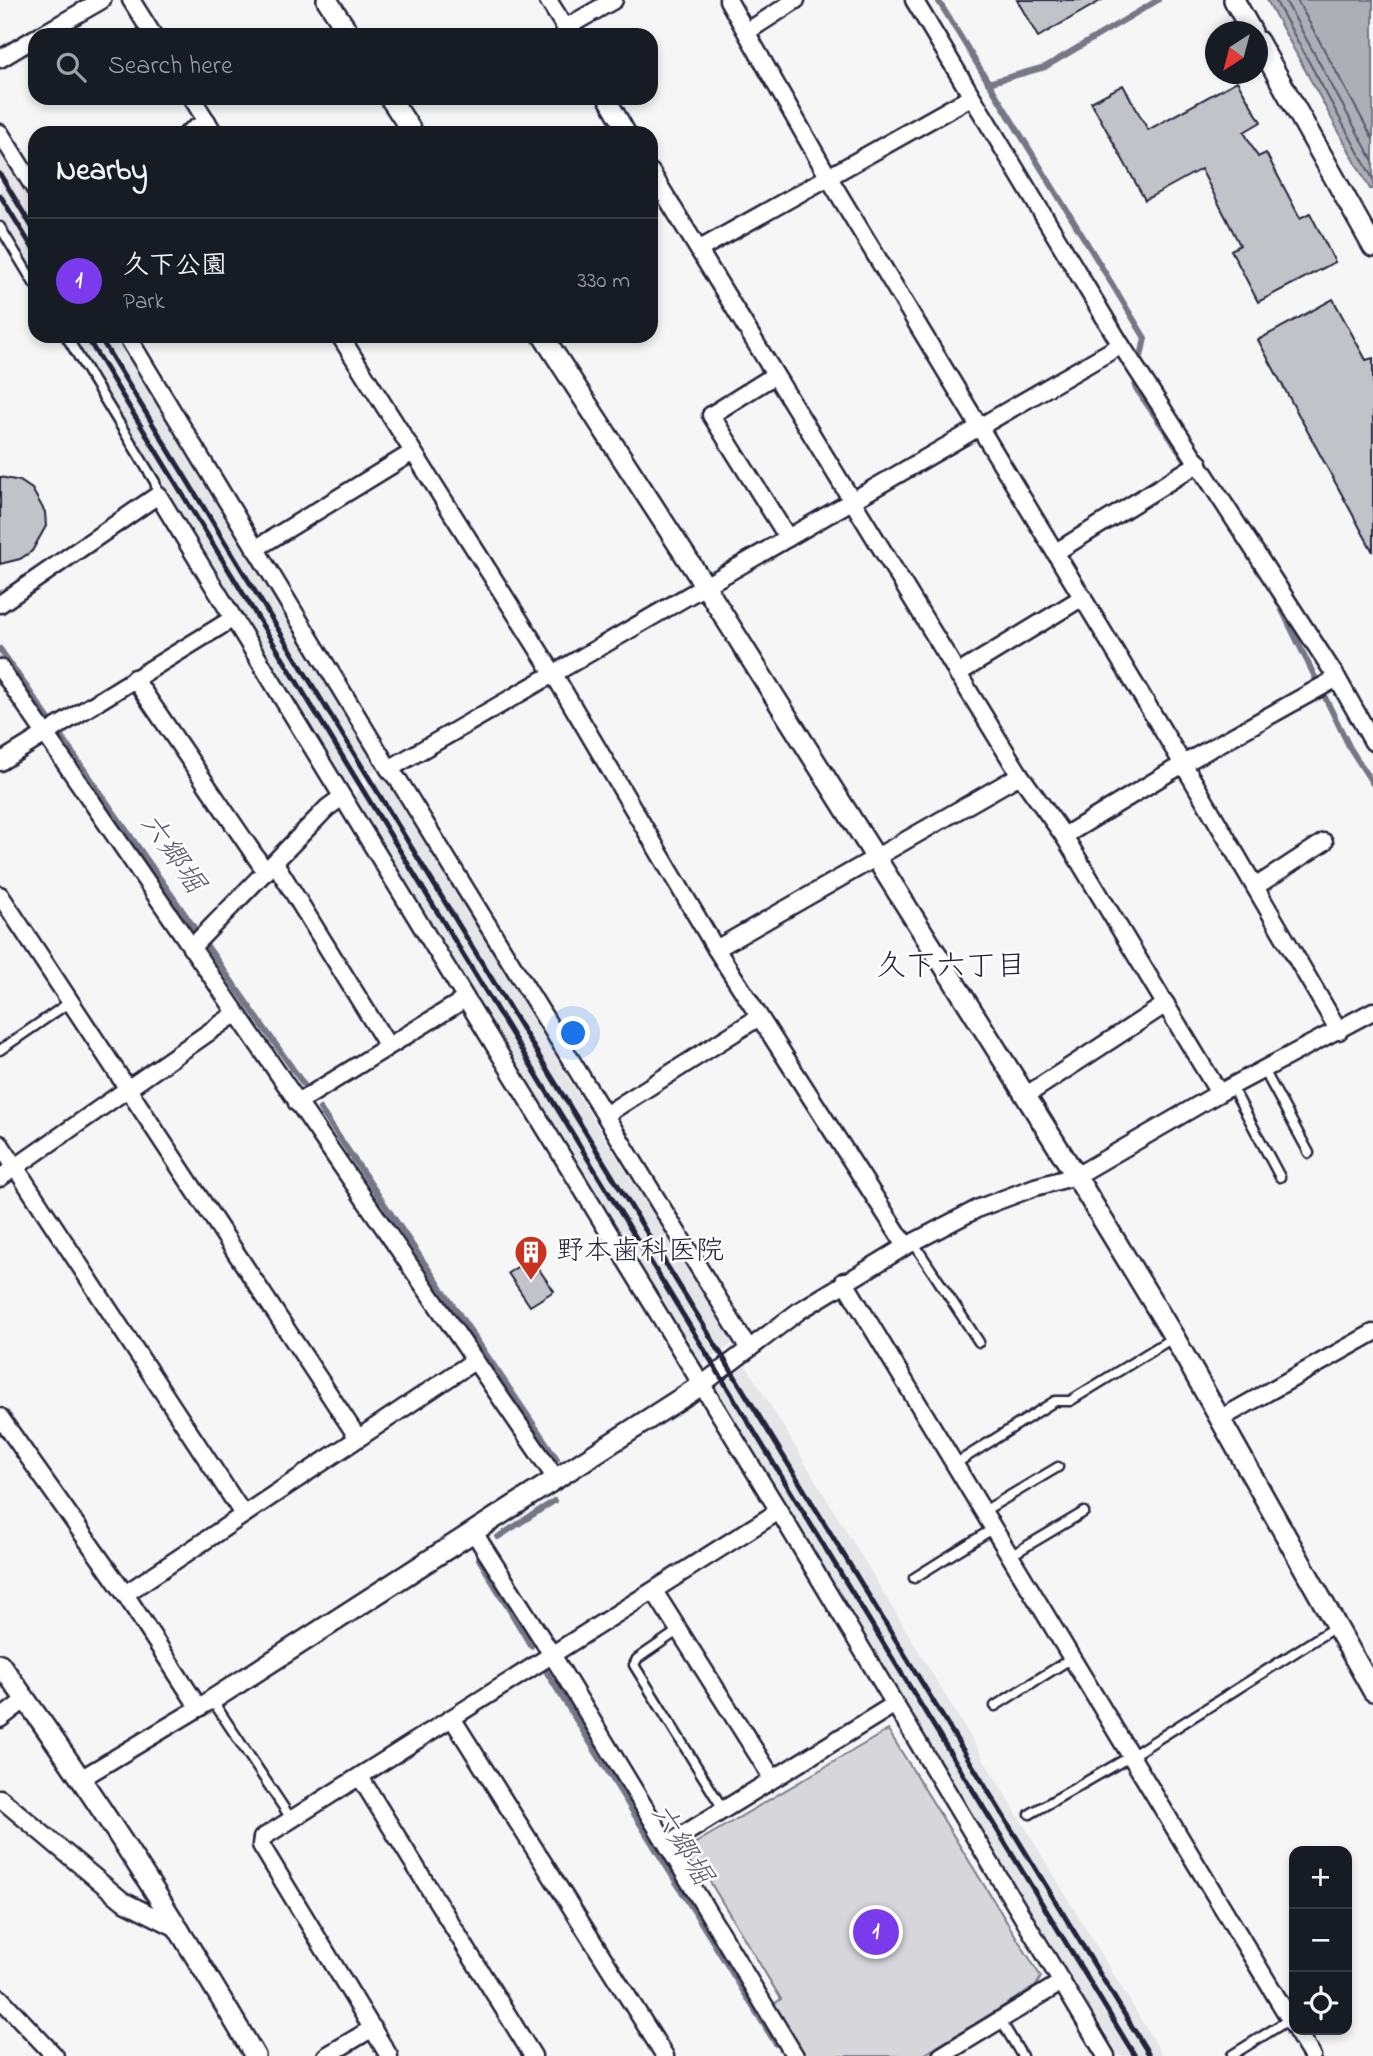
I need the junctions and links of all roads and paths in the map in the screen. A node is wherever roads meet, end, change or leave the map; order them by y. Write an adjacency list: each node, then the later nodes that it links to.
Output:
1 (102, 0): 11 (street)
2 (131, 0): 12 (street)
3 (327, 0): 13 (street)
4 (548, 0): 14 (street)
5 (614, 0): 15 (street)
6 (729, 0): 16 (street)
7 (796, 0): 16 (street)
8 (914, 0): 20 (street)
9 (1234, 0): 10 (street)
10 (1246, 21)
11 (53, 28)
12 (149, 28)
13 (345, 28)
14 (565, 28)
15 (572, 28)
16 (748, 31): 28 (street)
17 (28, 42): 18 (street)
18 (0, 59)
19 (1268, 59): 32 (street)
20 (971, 97): 28 (street); 39 (street)
21 (196, 105): 24 (street)
22 (394, 105): 25 (street)
23 (611, 105): 26 (street)
24 (209, 126)
25 (408, 126)
26 (623, 126)
27 (0, 134): 29 (street)
28 (829, 177): 33 (street); 41 (street)
29 (28, 178)
30 (658, 183): 33 (street)
31 (0, 228): 34 (lane)
32 (1373, 247)
33 (700, 249): 40 (street)
34 (28, 274)
35 (70, 343): 44 (lane)
36 (131, 343): 47 (street)
37 (345, 343): 42 (street)
38 (548, 343): 49 (street)
39 (1121, 345): 41 (street); 43 (street)
40 (775, 375): 45 (street); 46 (street)
41 (982, 428): 45 (street); 48 (street)
42 (413, 453): 47 (street); 54 (street)
43 (1199, 463): 48 (street); 57 (street)
44 (158, 495): 51 (street); 52 (street)
45 (851, 501): 46 (street); 55 (street)
46 (788, 538): 49 (street)
47 (255, 549): 63 (street)
48 (1056, 552): 50 (street)
49 (705, 586): 54 (street); 68 (street)
50 (1083, 597): 55 (street); 62 (street)
51 (0, 604)
52 (232, 619): 56 (street); 65 (street)
53 (0, 668): 59 (street)
54 (553, 673): 63 (street); 73 (street)
55 (957, 674): 64 (street)
56 (134, 678): 59 (street); 69 (street)
57 (1337, 678): 58 (street); 62 (street)
58 (1369, 724): 60 (street)
59 (44, 733): 61 (street); 72 (street)
60 (1373, 742)
61 (0, 762)
62 (1183, 764): 66 (street); 70 (street)
63 (389, 769): 88 (street)
64 (1020, 775): 66 (street); 68 (street)
65 (342, 797): 69 (street); 74 (street)
66 (1064, 836): 76 (street)
67 (1324, 842): 70 (street)
68 (877, 859): 73 (street); 86 (street)
69 (271, 868): 72 (street); 81 (street)
70 (1255, 887): 80 (street)
71 (0, 895): 75 (street)
72 (191, 948): 78 (street)
73 (716, 949): 79 (street)
74 (465, 999): 81 (street); 102 (street)
75 (70, 1003): 82 (lane); 84 (street)
76 (1166, 1004): 85 (street); 86 (street)
77 (1373, 1011): 80 (street)
78 (235, 1014): 84 (street); 87 (street)
79 (760, 1017): 88 (street); 95 (street)
80 (1339, 1031): 83 (street)
81 (388, 1046): 87 (street)
82 (0, 1050)
83 (1264, 1070): 85 (street); 90 (lane)
84 (128, 1089): 91 (street); 105 (street)
85 (1226, 1090): 92 (street); 93 (lane)
86 (1026, 1096): 92 (street)
87 (297, 1102): 101 (street)
88 (605, 1115): 100 (street)
89 (0, 1144): 91 (street)
90 (1309, 1153)
91 (14, 1168): 94 (street); 112 (street)
92 (1076, 1177): 95 (street); 98 (street)
93 (1280, 1177)
94 (0, 1178)
95 (909, 1244): 96 (street); 99 (lane)
96 (844, 1281): 100 (street); 106 (street)
97 (1373, 1333): 104 (street)
98 (1174, 1337): 104 (street); 106 (lane)
99 (979, 1342)
100 (749, 1349): 102 (street)
101 (474, 1361): 105 (street); 108 (street)
102 (700, 1386): 108 (street); 109 (street)
103 (0, 1417): 118 (street)
104 (1220, 1419): 119 (street)
105 (358, 1438): 112 (street)
106 (955, 1464): 110 (street)
107 (1058, 1466): 110 (lane)
108 (556, 1480): 114 (street)
109 (779, 1511): 117 (street); 127 (street)
110 (984, 1511): 113 (street)
111 (1084, 1512): 115 (lane)
112 (243, 1514): 118 (street)
113 (994, 1528): 115 (street); 116 (lane)
114 (473, 1531): 121 (street); 126 (street)
115 (1010, 1556): 122 (street)
116 (915, 1578)
117 (654, 1591): 120 (street); 121 (street)
118 (125, 1594): 126 (street)
119 (1337, 1626): 124 (street); 131 (lane)
120 (679, 1630): 134 (street); 136 (lane)
121 (551, 1653): 129 (street); 139 (street)
122 (1072, 1658): 128 (lane); 131 (street)
123 (0, 1664): 125 (street)
124 (1371, 1683)
125 (26, 1699): 130 (street); 133 (street)
126 (205, 1704): 133 (street); 138 (lane)
127 (894, 1704): 134 (street); 141 (street)
128 (995, 1706)
129 (452, 1718): 132 (street); 155 (street)
130 (0, 1719)
131 (1131, 1756): 137 (lane); 143 (street)
132 (360, 1777): 138 (street); 154 (street)
133 (82, 1778): 140 (street)
134 (773, 1779): 136 (street)
135 (0, 1798): 140 (street)
136 (723, 1809): 139 (street)
137 (1030, 1814)
138 (292, 1820): 146 (street)
139 (668, 1844): 148 (street)
140 (181, 1930): 151 (street)
141 (1062, 1982): 144 (street); 158 (street)
142 (0, 1998): 150 (street)
143 (1289, 2017)
144 (1000, 2019): 156 (street); 157 (lane)
145 (1289, 2027): 149 (lane)
146 (373, 2028): 152 (street); 153 (street)
147 (1300, 2035): 159 (street)
148 (793, 2055)
149 (1232, 2055)
150 (55, 2056)
151 (255, 2056)
152 (326, 2056)
153 (390, 2056)
154 (533, 2056)
155 (665, 2056)
156 (941, 2056)
157 (1022, 2056)
158 (1106, 2056)
159 (1312, 2056)

